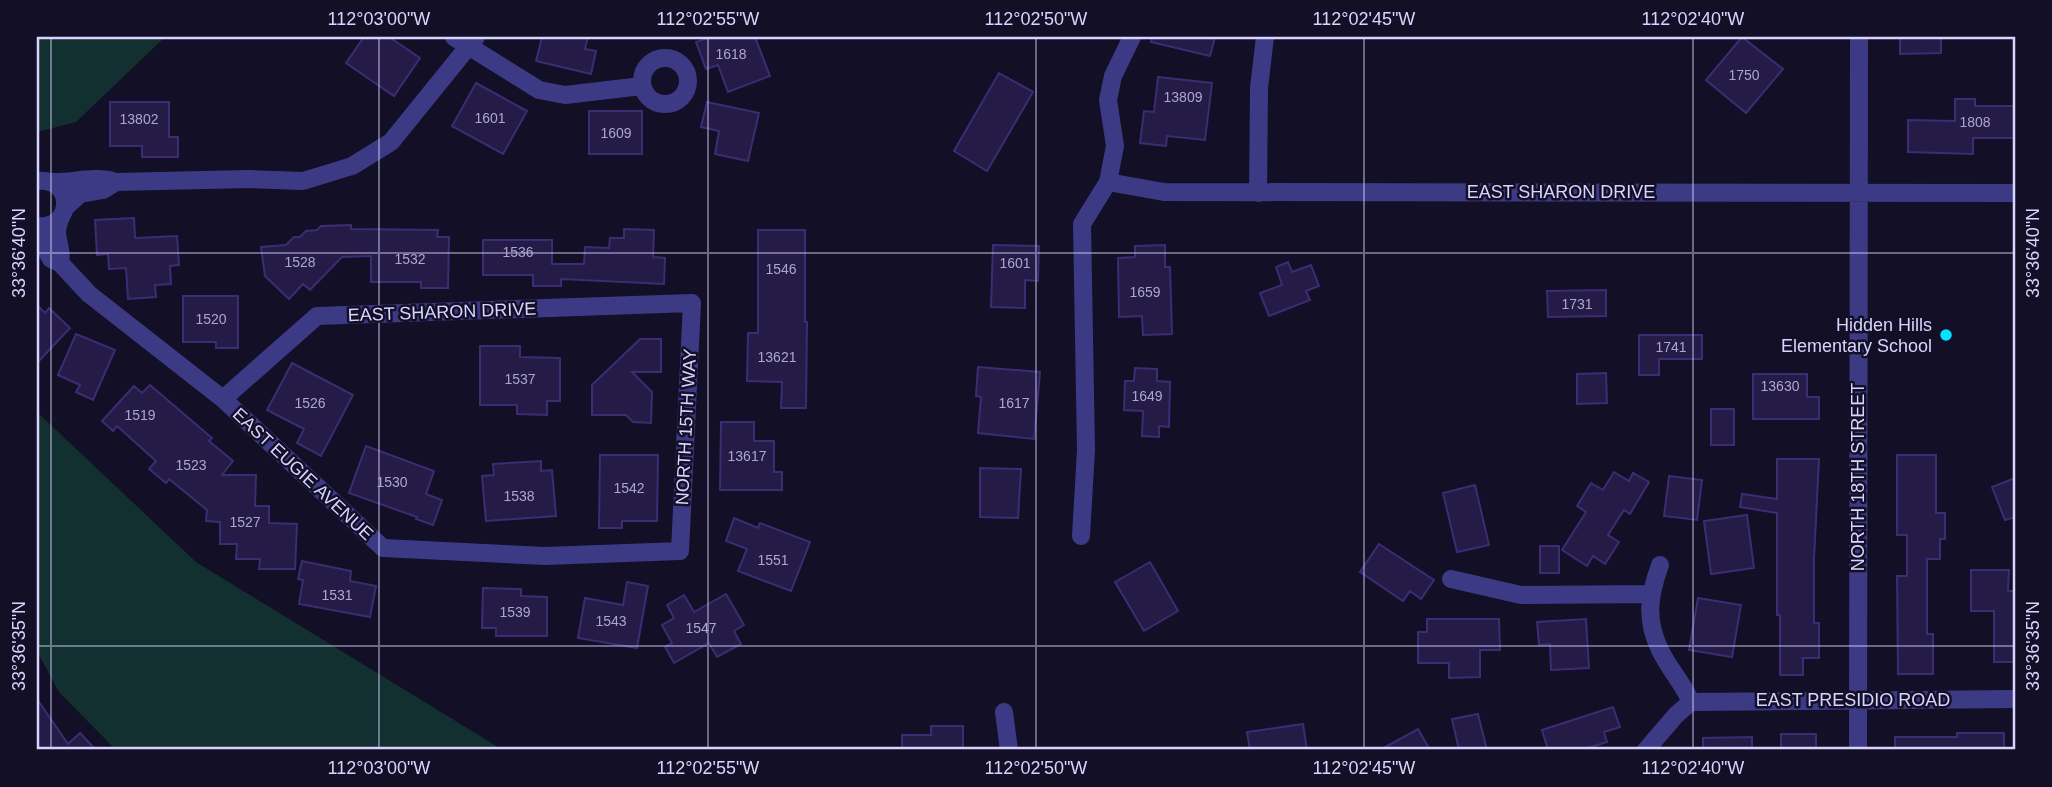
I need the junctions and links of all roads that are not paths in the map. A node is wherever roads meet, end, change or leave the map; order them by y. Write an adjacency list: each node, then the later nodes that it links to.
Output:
1 (454, 37): 5 (street)
2 (1132, 37): 9 (street)
3 (1265, 37): 11 (street)
4 (1859, 37): 10 (street, NORTH 18TH STREET)
5 (473, 42): 6 (street); 8 (street)
6 (642, 86)
7 (44, 181): 8 (street); 13 (street)
8 (116, 182): 13 (street)
9 (1108, 182): 11 (street, EAST SHARON DRIVE); 19 (street)
10 (1857, 192): 11 (street, EAST SHARON DRIVE); 12 (street, EAST SHARON DRIVE); 25 (street, NORTH 18TH STREET)
11 (1258, 193)
12 (2015, 193)
13 (63, 213): 14 (street); 16 (street)
14 (37, 226)
15 (37, 234): 16 (street, EAST EUGIE AVENUE)
16 (60, 263): 18 (street, EAST EUGIE AVENUE)
17 (692, 303): 18 (street, EAST SHARON DRIVE); 20 (street, NORTH 15TH WAY)
18 (223, 399): 20 (street, EAST EUGIE AVENUE)
19 (1081, 536)
20 (681, 551)
21 (1660, 565): 23 (street)
22 (1451, 579): 23 (street)
23 (1650, 594): 26 (street)
24 (2015, 699): 25 (street, EAST PRESIDIO ROAD)
25 (1858, 701): 26 (street, EAST PRESIDIO ROAD); 30 (street, NORTH 18TH STREET)
26 (1691, 702): 29 (street)
27 (1004, 712): 28 (street)
28 (1009, 750)
29 (1646, 750)
30 (1858, 750)

